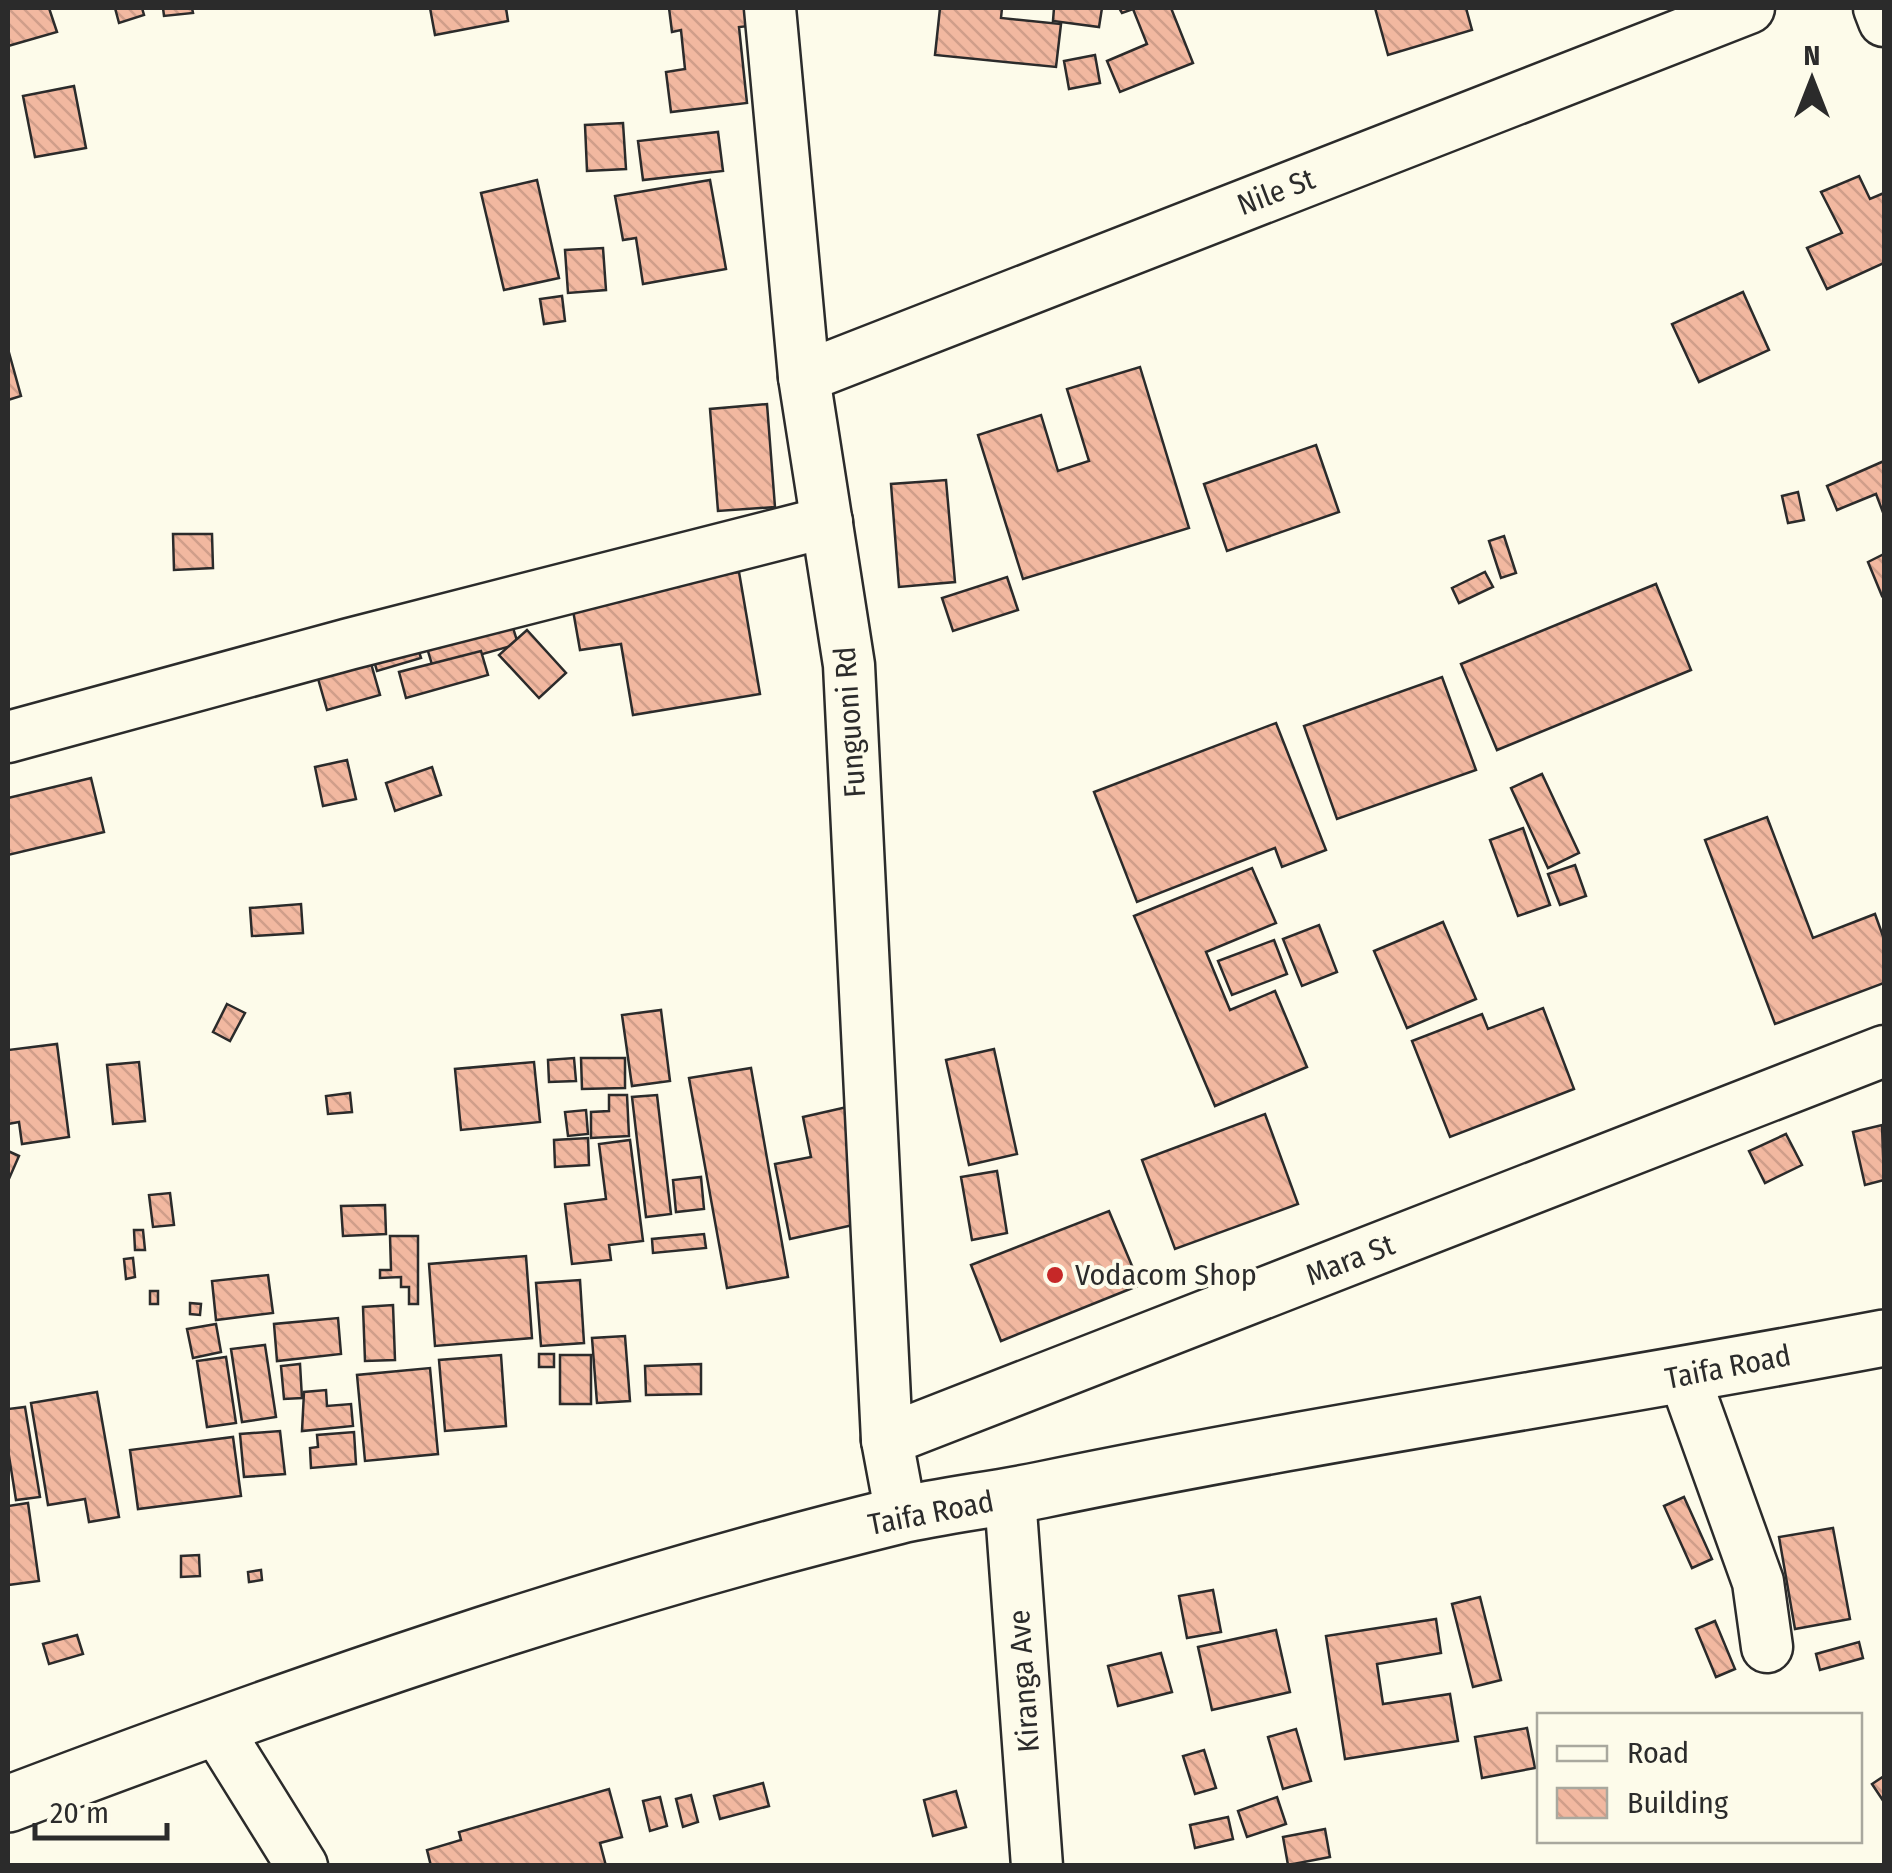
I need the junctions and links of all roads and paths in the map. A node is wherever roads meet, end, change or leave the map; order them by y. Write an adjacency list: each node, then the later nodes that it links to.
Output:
1 (770, 8): 5 (street, Funguoni Rd)
2 (1749, 8): 5 (street, Nile St)
3 (1879, 8): 4 (street)
4 (1884, 21)
5 (804, 377): 6 (street, Funguoni Rd)
6 (827, 522): 7 (street); 11 (street, Funguoni Rd)
7 (8, 737)
8 (1884, 1051): 11 (street, Mara St)
9 (1884, 1338): 10 (highway, Taifa Road)
10 (1684, 1376): 12 (highway, Taifa Road); 14 (street)
11 (887, 1440): 13 (street)
12 (1010, 1496): 13 (highway, Taifa Road); 18 (street, Kiranga Ave)
13 (901, 1515): 15 (highway, Taifa Road)
14 (1767, 1647)
15 (215, 1726): 16 (highway, Taifa Road); 17 (street)
16 (8, 1804)
17 (302, 1866)
18 (1037, 1866)

